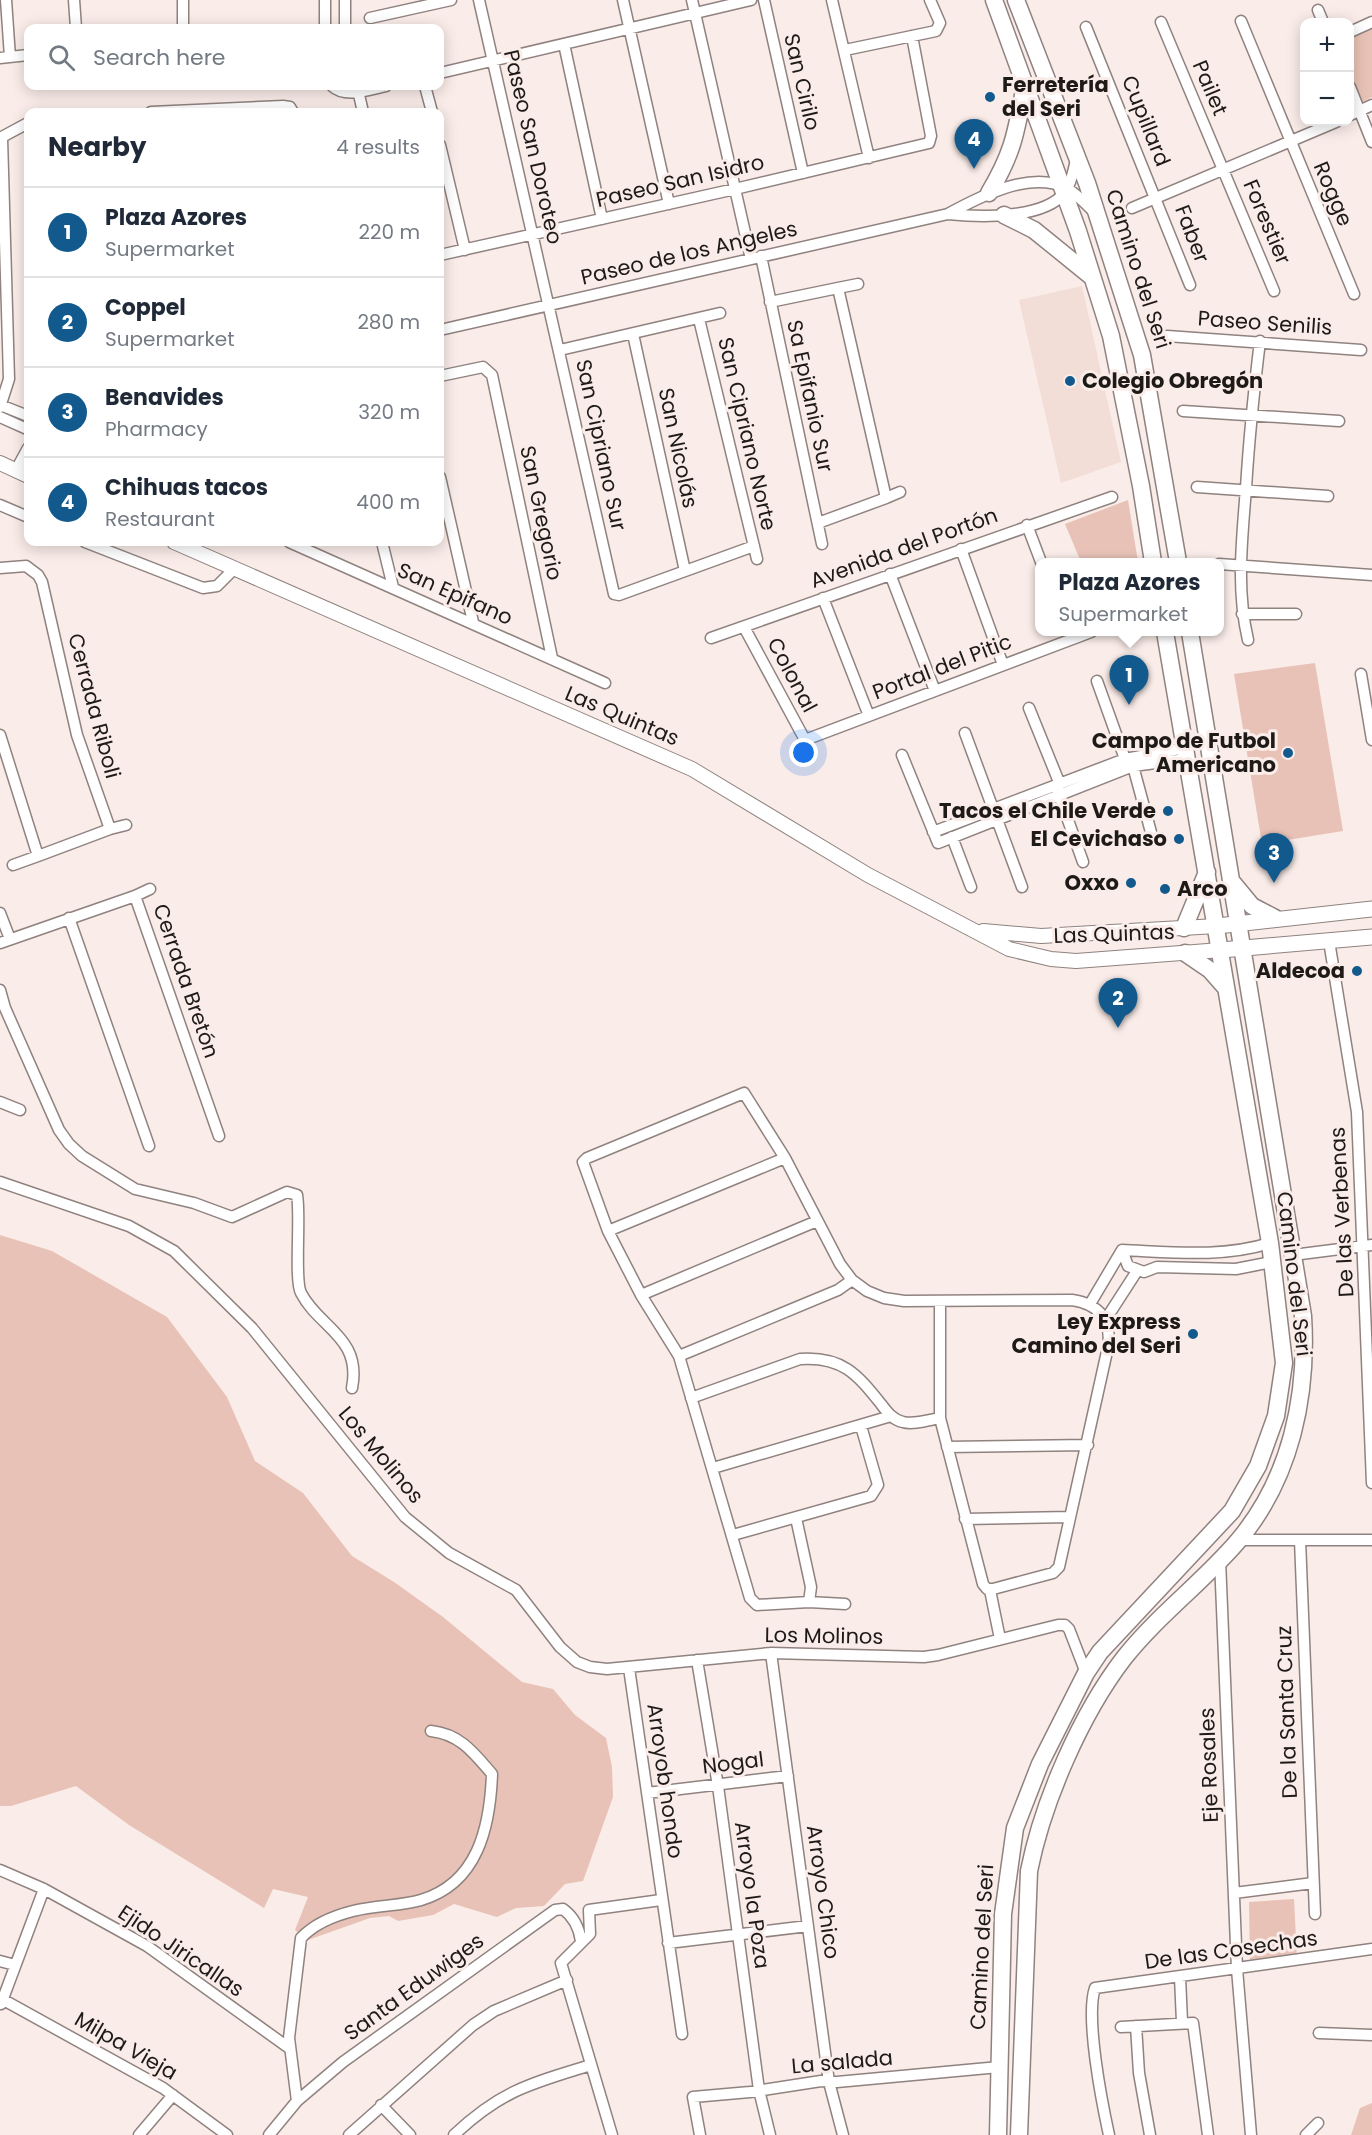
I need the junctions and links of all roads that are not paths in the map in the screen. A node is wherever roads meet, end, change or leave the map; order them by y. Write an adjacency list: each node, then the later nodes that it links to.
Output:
1 (6, 0): 34 (street)
2 (74, 0): 23 (street)
3 (183, 0): 24 (street)
4 (325, 0): 25 (street)
5 (345, 0): 26 (street)
6 (451, 0): 18 (street)
7 (479, 0): 35 (street, Paseo San Doroteo)
8 (623, 0): 28 (street)
9 (692, 0): 17 (street, Sa Epifanio Sur)
10 (751, 0): 17 (street)
11 (764, 0): 53 (street, San Cirilo)
12 (832, 0): 32 (street)
13 (930, 0): 30 (street)
14 (994, 0): 37 (main road)
15 (1016, 0): 49 (main road, Camino del Seri)
16 (1318, 10): 19 (street)
17 (695, 13): 28 (street); 54 (street, Sa Epifanio Sur)
18 (370, 18)
19 (1321, 18)
20 (1241, 21): 47 (street, Rogge)
21 (1161, 22): 52 (street, Pailet)
22 (1372, 22): 29 (street)
23 (76, 24)
24 (183, 24)
25 (325, 24)
26 (345, 24)
27 (1086, 27): 57 (street, Cupillard)
28 (629, 28): 31 (street); 58 (street)
29 (1354, 30)
30 (912, 36): 32 (street); 50 (street, Paseo San Isidro)
31 (564, 44): 35 (street); 64 (street)
32 (845, 50): 50 (street)
33 (24, 55): 34 (street)
34 (5, 57)
35 (493, 60): 36 (street); 65 (street, Paseo San Doroteo)
36 (444, 72)
37 (1025, 81): 55 (main road); 56 (main road)
38 (357, 90): 41 (street)
39 (426, 90): 42 (street)
40 (1372, 105): 43 (street)
41 (362, 108)
42 (431, 108)
43 (1355, 113): 48 (street)
44 (24, 125): 46 (street)
45 (1327, 126): 47 (street)
46 (1, 138): 86 (street)
47 (1291, 141): 52 (street); 74 (street, Rogge)
48 (1372, 142)
49 (1077, 156): 55 (street); 61 (main road, Camino del Seri)
50 (869, 158): 53 (street, Paseo San Isidro)
51 (444, 162): 66 (street)
52 (1223, 169): 57 (street); 73 (street, Forestier)
53 (803, 173): 54 (street, Paseo San Isidro)
54 (735, 189): 58 (street, Paseo San Isidro); 68 (street, Sa Epifanio Sur)
55 (1064, 189): 56 (street); 61 (street); 62 (street); 69 (main road)
56 (982, 196): 60 (street); 63 (street)
57 (1157, 197): 59 (street); 71 (street, Faber)
58 (669, 204): 64 (street, Paseo San Isidro)
59 (1132, 207)
60 (948, 214): 63 (street); 68 (street, Paseo de los Angeles)
61 (1097, 215): 117 (main road, Camino del Seri)
62 (1004, 216): 63 (street); 69 (main road)
63 (980, 217)
64 (602, 219): 65 (street, Paseo San Isidro)
65 (533, 234): 66 (street, Paseo San Isidro); 76 (street, Paseo San Doroteo)
66 (465, 250): 67 (street, Paseo San Isidro)
67 (444, 254)
68 (756, 258): 75 (street, Sa Epifanio Sur); 76 (street, Paseo de los Angeles)
69 (1092, 277): 116 (main road)
70 (858, 284): 72 (street)
71 (1190, 285)
72 (838, 288): 75 (street); 101 (street)
73 (1274, 291)
74 (1354, 294)
75 (770, 302): 104 (street, Sa Epifanio Sur)
76 (550, 304): 79 (street, Paseo de los Angeles); 83 (street, San Cipriano Sur)
77 (720, 313): 78 (street)
78 (699, 319): 80 (street); 112 (street, San Cipriano Norte)
79 (444, 329)
80 (633, 334): 83 (street); 123 (street, San Nicolás)
81 (1167, 336): 82 (street, Paseo Senilis)
82 (1260, 341): 84 (street, Paseo Senilis); 88 (street)
83 (560, 350): 123 (street, San Cipriano Sur)
84 (1361, 350)
85 (444, 375): 137 (street, San Gregorio)
86 (0, 406): 89 (street)
87 (1183, 411): 88 (street)
88 (1251, 413): 91 (street); 96 (street)
89 (24, 415)
90 (0, 417): 92 (street)
91 (1339, 421)
92 (24, 427)
93 (0, 463): 94 (street)
94 (22, 473)
95 (1197, 487): 96 (street)
96 (1246, 489): 99 (street); 120 (street)
97 (900, 492): 101 (street)
98 (444, 495): 130 (street)
99 (1328, 496)
100 (1112, 497): 105 (street, Avenida del Portón)
101 (886, 498): 104 (street)
102 (0, 505): 103 (street)
103 (24, 515)
104 (818, 523): 106 (street, Sa Epifanio Sur)
105 (1027, 525): 113 (street, Avenida del Portón); 115 (street)
106 (822, 544)
107 (95, 546): 122 (street)
108 (183, 546): 122 (street, Las Quintas)
109 (299, 546): 114 (street, San Epifano)
110 (316, 546): 114 (street)
111 (383, 546): 126 (street)
112 (754, 546): 118 (street, San Cipriano Norte); 123 (street)
113 (961, 549): 124 (street, Avenida del Portón); 138 (street)
114 (318, 554): 126 (street, San Epifano)
115 (1039, 558)
116 (1153, 558)
117 (1177, 558)
118 (757, 559)
119 (1224, 564): 120 (street)
120 (1240, 564): 125 (street); 128 (street)
121 (0, 568): 156 (street, Cerrada Riboli)
122 (235, 568): 176 (street, Las Quintas)
123 (685, 571)
124 (890, 574): 127 (street, Avenida del Portón); 142 (street)
125 (1372, 575)
126 (393, 588): 130 (street, San Epifano)
127 (823, 598): 131 (street, Avenida del Portón); 144 (street)
128 (1242, 614): 129 (street); 136 (street)
129 (1296, 614)
130 (473, 622): 137 (street, San Epifano)
131 (744, 627): 135 (street, Avenida del Portón); 147 (street, Colonal)
132 (1067, 636): 138 (street, Portal del Pitic)
133 (1166, 636): 149 (main road, Camino del Seri)
134 (1191, 636): 164 (main road, Camino del Seri)
135 (711, 638)
136 (1248, 640)
137 (552, 658): 141 (street, San Epifano)
138 (1003, 665): 142 (street, Portal del Pitic)
139 (1361, 674): 148 (street)
140 (1097, 681): 151 (street)
141 (605, 683)
142 (935, 691): 144 (street, Portal del Pitic)
143 (1029, 708): 152 (street)
144 (869, 716): 147 (street, Portal del Pitic)
145 (965, 733): 154 (street)
146 (0, 735): 160 (street)
147 (807, 739)
148 (1372, 740)
149 (1185, 754): 151 (street); 163 (main road, Camino del Seri)
150 (902, 755): 157 (street)
151 (1129, 763): 152 (street); 153 (street); 158 (street)
152 (1059, 782): 153 (street); 154 (street)
153 (1059, 795): 154 (street); 161 (street)
154 (996, 813): 157 (street); 159 (street); 166 (street)
155 (126, 825): 156 (street)
156 (110, 829): 160 (street)
157 (933, 832): 159 (street)
158 (1152, 836)
159 (952, 837): 165 (street)
160 (38, 856): 162 (street)
161 (1083, 862)
162 (13, 865)
163 (1207, 871): 174 (main road, Camino del Seri); 175 (main road)
164 (1231, 880): 172 (main road); 173 (main road, Camino del Seri)
165 (971, 887)
166 (1022, 887)
167 (150, 889): 168 (street)
168 (135, 896): 171 (street, Cerrada Bretón); 187 (street, Cerrada Bretón)
169 (1372, 909): 172 (main road)
170 (0, 913): 178 (street)
171 (69, 918): 178 (street, Cerrada Bretón); 188 (street)
172 (1275, 918): 173 (main road)
173 (1238, 923): 174 (main road); 180 (main road, Camino del Seri)
174 (1217, 926): 175 (street, Las Quintas); 181 (main road, Camino del Seri)
175 (1184, 928): 176 (street, Las Quintas)
176 (979, 931): 182 (street, Las Quintas)
177 (1372, 937): 179 (main road)
178 (5, 941)
179 (1329, 941): 180 (main road); 194 (street, De las Verbenas)
180 (1243, 948): 181 (main road); 198 (main road, Camino del Seri)
181 (1221, 950): 182 (street, Las Quintas); 183 (main road, Camino del Seri)
182 (1185, 953): 183 (main road)
183 (1227, 989): 193 (main road, Camino del Seri)
184 (0, 990): 209 (street)
185 (0, 1102): 186 (street)
186 (21, 1110)
187 (219, 1136)
188 (149, 1146)
189 (785, 1158): 191 (street); 192 (street); 192 (street)
190 (0, 1182): 232 (street, Los Molinos)
191 (817, 1221): 203 (street); 204 (street)
192 (608, 1231): 204 (street)
193 (1270, 1243): 197 (street); 199 (main road, Camino del Seri)
194 (1368, 1245): 198 (street); 217 (street, De las Verbenas)
195 (1122, 1250): 196 (street); 202 (street); 206 (street)
196 (1157, 1251): 197 (street); 200 (street)
197 (1208, 1253): 201 (street)
198 (1293, 1255): 222 (main road, Camino del Seri)
199 (1272, 1262): 201 (street); 233 (main road, Camino del Seri)
200 (1157, 1267): 201 (street); 202 (street)
201 (1208, 1269)
202 (1137, 1271): 207 (street)
203 (852, 1280): 205 (street); 208 (street)
204 (641, 1295): 208 (street)
205 (940, 1302): 206 (street); 212 (street)
206 (1090, 1304): 207 (street)
207 (1106, 1318): 214 (street)
208 (679, 1356): 210 (street)
209 (352, 1388)
210 (691, 1398): 211 (street); 216 (street)
211 (891, 1416): 212 (street); 213 (street)
212 (940, 1418): 215 (street)
213 (861, 1426): 216 (street); 219 (street)
214 (1088, 1445): 215 (street); 218 (street)
215 (947, 1447): 220 (street)
216 (713, 1468): 221 (street)
217 (1372, 1483)
218 (1070, 1517): 220 (street); 226 (street)
219 (796, 1518): 221 (street); 227 (street)
220 (965, 1519): 226 (street)
221 (733, 1536): 227 (street)
222 (1239, 1540): 223 (street); 225 (main road, Camino del Seri)
223 (1300, 1540): 224 (street); 239 (street, De la Santa Cruz)
224 (1372, 1540)
225 (1220, 1560): 241 (street, Eje Rosales); 281 (main road, Camino del Seri)
226 (990, 1590): 229 (street)
227 (809, 1602): 228 (street)
228 (845, 1604)
229 (1000, 1639): 230 (street, Los Molinos); 233 (street, Los Molinos)
230 (771, 1653): 231 (street, Los Molinos); 235 (street, Arroyo Chico)
231 (697, 1660): 232 (street, Los Molinos); 236 (street, Arroyo la Poza)
232 (629, 1668): 237 (street, Arroyob hondo)
233 (1086, 1673): 263 (main road, Camino del Seri)
234 (431, 1731): 261 (street)
235 (788, 1776): 236 (street, Nogal); 244 (street, Arroyo Chico)
236 (718, 1786): 237 (street, Nogal); 245 (street, Arroyo la Poza)
237 (647, 1793): 242 (street, Arroyob hondo)
238 (0, 1870): 240 (street, Ejido Jiricallas)
239 (1313, 1883): 241 (street); 243 (street, De la Santa Cruz)
240 (44, 1889): 250 (street); 261 (street, Ejido Jiricallas)
241 (1234, 1893): 251 (street, Eje Rosales)
242 (662, 1900): 246 (street); 247 (street, Arroyob hondo)
243 (1315, 1914)
244 (808, 1926): 245 (street); 264 (street, Arroyo Chico)
245 (738, 1935): 247 (street); 265 (street, Arroyo la Poza)
246 (580, 1941): 253 (street); 267 (street, Santa Eduwiges)
247 (668, 1943): 259 (street, Arroyob hondo)
248 (1372, 1949): 251 (street, De las Cosechas)
249 (0, 1961): 250 (street)
250 (15, 1965): 254 (street)
251 (1237, 1969): 252 (street, De las Cosechas); 285 (street, Eje Rosales)
252 (1180, 1977): 255 (street); 282 (street, De las Cosechas)
253 (567, 1980): 262 (street); 268 (street)
254 (1, 2002): 266 (street, Milpa Vieja)
255 (1182, 2022): 256 (street); 284 (street)
256 (1136, 2026): 257 (street); 283 (street)
257 (1120, 2027)
258 (1319, 2033): 260 (street)
259 (682, 2034)
260 (1372, 2035)
261 (289, 2048): 267 (street)
262 (591, 2065): 270 (street); 276 (street)
263 (999, 2067): 264 (street, La salada); 280 (main road, Camino del Seri)
264 (829, 2082): 265 (street, La salada); 279 (street, Arroyo Chico)
265 (759, 2090): 277 (street, La salada); 278 (street, Arroyo la Poza)
266 (173, 2095): 271 (street); 272 (street, Milpa Vieja)
267 (297, 2101): 273 (street, Santa Eduwiges)
268 (381, 2105): 274 (street); 275 (street)
269 (1318, 2123): 286 (street)
270 (610, 2134)
271 (139, 2135)
272 (227, 2135)
273 (269, 2135)
274 (349, 2135)
275 (410, 2135)
276 (454, 2135)
277 (700, 2135)
278 (770, 2135)
279 (843, 2135)
280 (998, 2135)
281 (1019, 2135)
282 (1108, 2135)
283 (1150, 2135)
284 (1208, 2135)
285 (1251, 2135)
286 (1306, 2135)

